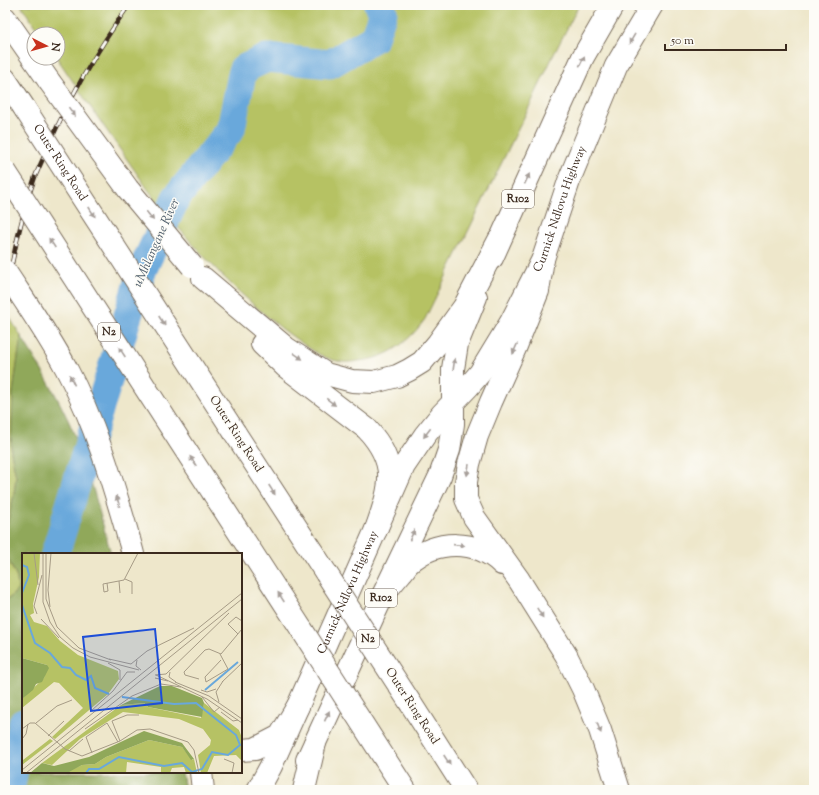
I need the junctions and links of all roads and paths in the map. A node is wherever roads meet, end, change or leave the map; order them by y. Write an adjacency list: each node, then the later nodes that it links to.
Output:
1 (613, 5): 6 (main road, R102, one-way to 1)
2 (652, 5): 7 (main road, Curnick Ndlovu Highway / R102, one-way to 7)
3 (5, 18): 9 (main road, one-way to 9, bridge)
4 (5, 79): 24 (main road, Outer Ring Road / N2, one-way to 24, bridge)
5 (5, 171): 23 (main road, N2, one-way to 5, bridge)
6 (499, 240): 9 (main road, one-way to 6); 10 (main road, R102, one-way to 6)
7 (543, 259): 10 (main road, Curnick Ndlovu Highway / R102); 13 (main road, one-way to 13)
8 (5, 271): 12 (main road, one-way to 8, bridge)
9 (198, 272): 11 (main road, one-way to 11)
10 (452, 403): 11 (main road, Curnick Ndlovu Highway / R102, one-way to 11); 14 (main road, R102, one-way to 10)
11 (376, 530): 15 (main road, Curnick Ndlovu Highway / R102)
12 (131, 546)
13 (519, 580): 14 (main road, one-way to 13); 25 (main road, one-way to 25)
14 (383, 595): 16 (main road, R102, one-way to 14)
15 (298, 706): 17 (main road); 20 (main road, Curnick Ndlovu Highway / R102)
16 (315, 743): 21 (main road, R102); 22 (main road)
17 (242, 750)
18 (201, 773): 19 (main road)
19 (203, 790)
20 (258, 790)
21 (294, 790)
22 (304, 790)
23 (405, 790)
24 (466, 790)
25 (619, 790)

